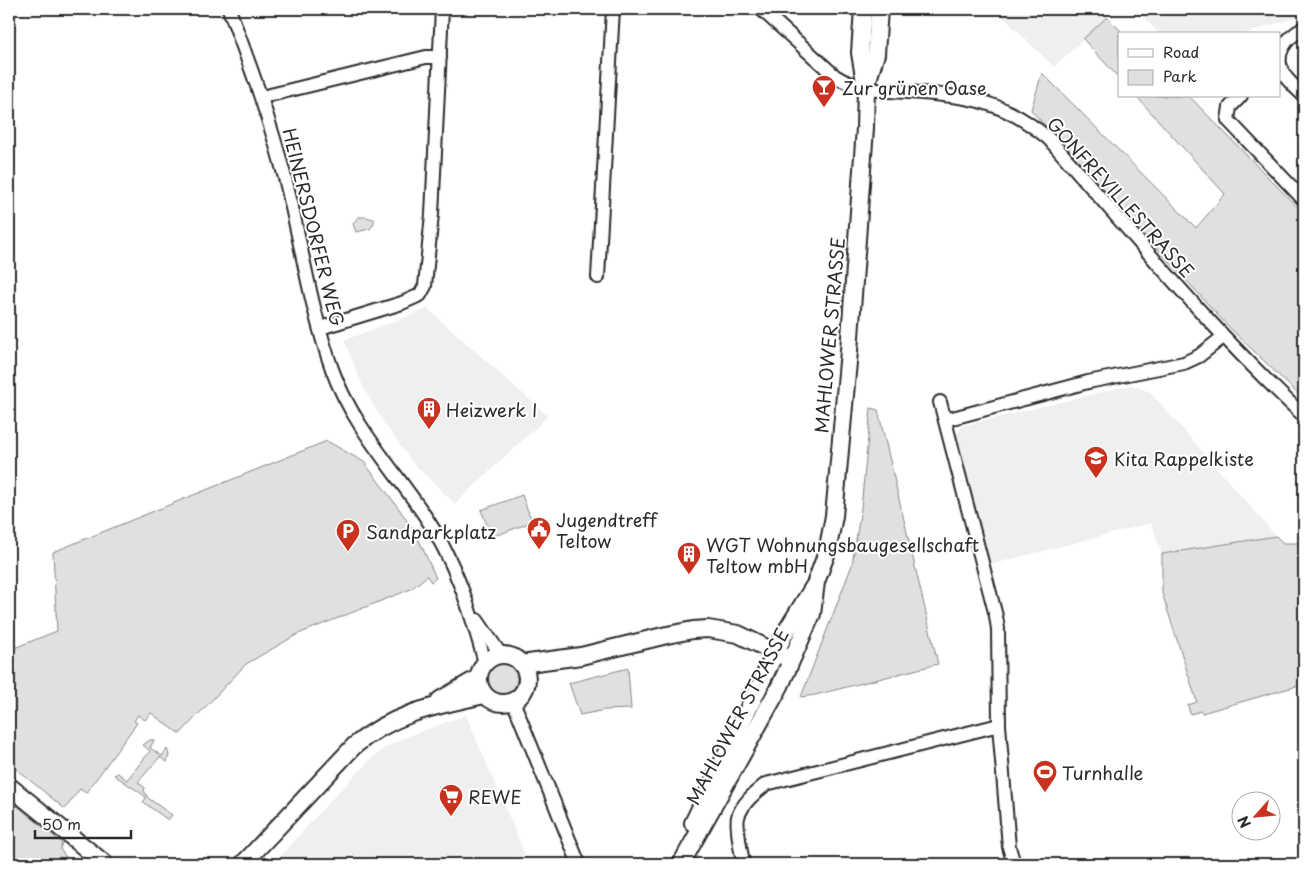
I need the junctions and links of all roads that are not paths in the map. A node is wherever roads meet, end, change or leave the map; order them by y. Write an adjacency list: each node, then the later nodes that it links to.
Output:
1 (229, 9): 12 (street, HEINERSDORFER WEG)
2 (442, 9): 8 (street)
3 (613, 9): 15 (street)
4 (762, 9): 10 (street, GONFREVILLESTRASSE)
5 (863, 9): 10 (main road, MAHLOWER STRASSE)
6 (879, 9): 10 (main road, MAHLOWER STRASSE)
7 (1304, 28): 9 (street)
8 (440, 57): 12 (street); 16 (street)
9 (1280, 60): 11 (street)
10 (866, 88): 17 (street, GONFREVILLESTRASSE); 21 (main road, MAHLOWER STRASSE)
11 (1304, 96)
12 (262, 97): 16 (street, HEINERSDORFER WEG)
13 (1239, 98): 14 (street)
14 (1304, 200)
15 (598, 277)
16 (320, 328): 22 (street, HEINERSDORFER WEG)
17 (1223, 337): 19 (street, GONFREVILLESTRASSE); 20 (street)
18 (940, 402): 20 (street)
19 (1304, 416)
20 (945, 420): 34 (street)
21 (816, 582): 23 (main road, MAHLOWER STRASSE); 26 (main road, MAHLOWER STRASSE)
22 (469, 608): 24 (street); 27 (street)
23 (776, 652): 25 (main road); 26 (main road); 39 (main road, MAHLOWER STRASSE)
24 (501, 655): 27 (main road); 28 (main road)
25 (581, 656): 28 (main road); 30 (main road)
26 (792, 660): 39 (main road, MAHLOWER STRASSE)
27 (485, 662): 29 (main road)
28 (521, 664): 30 (main road)
29 (478, 678): 31 (main road); 33 (main road)
30 (527, 680): 32 (main road)
31 (484, 695): 32 (main road); 33 (main road)
32 (513, 702): 38 (street)
33 (430, 707): 37 (main road)
34 (999, 725): 40 (street); 41 (street)
35 (9, 786): 36 (main road)
36 (105, 864)
37 (242, 864)
38 (579, 864)
39 (680, 864)
40 (744, 864)
41 (1014, 864)

